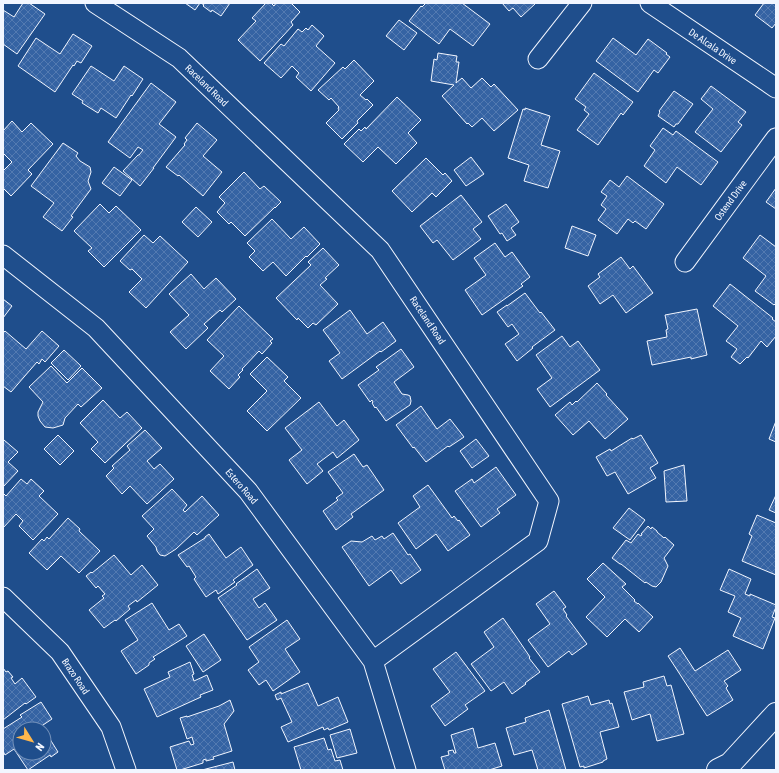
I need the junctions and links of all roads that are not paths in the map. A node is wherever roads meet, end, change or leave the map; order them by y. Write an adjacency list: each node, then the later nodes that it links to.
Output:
1 (95, 3): 10 (street, Raceland Road)
2 (582, 3): 4 (street)
3 (650, 3): 5 (street, De Alcala Drive)
4 (538, 59)
5 (776, 88)
6 (776, 138): 8 (street, Ostend Drive)
7 (3, 255): 10 (street, Estero Road)
8 (685, 262)
9 (3, 597): 12 (street, Brazo Road)
10 (373, 661): 13 (street, Estero Road)
11 (776, 714): 14 (street)
12 (126, 770)
13 (406, 770)
14 (718, 770)

